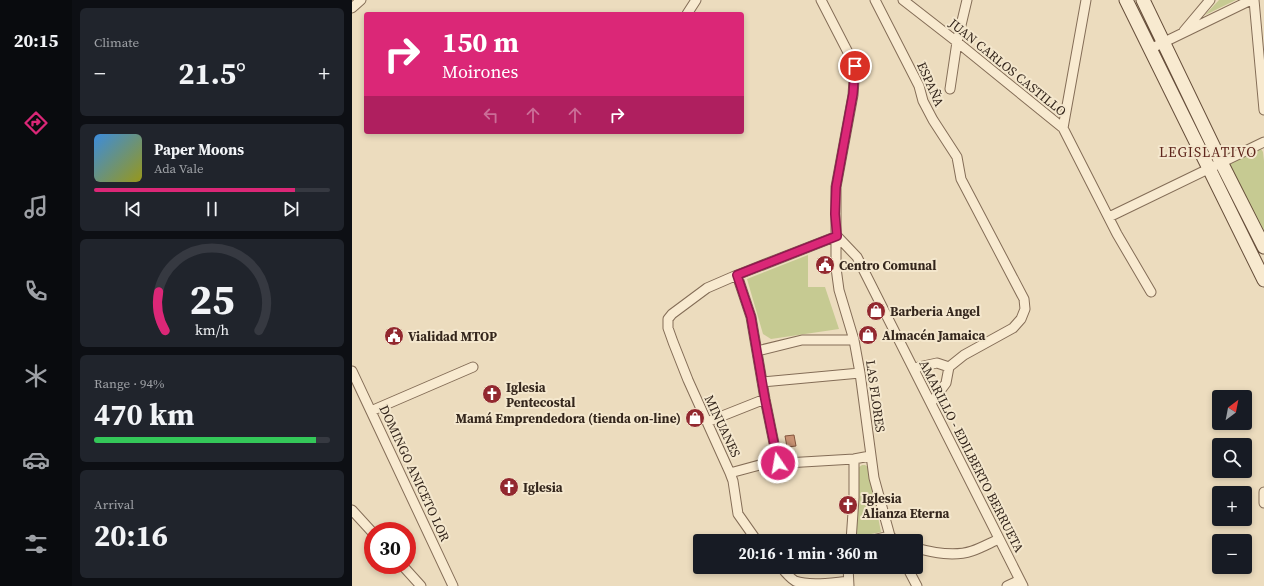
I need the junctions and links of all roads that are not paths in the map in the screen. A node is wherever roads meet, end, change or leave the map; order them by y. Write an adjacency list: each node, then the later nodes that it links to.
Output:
1 (361, 0): 13 (street)
2 (696, 0): 14 (street)
3 (821, 0): 26 (street, LAS FLORES)
4 (875, 0): 34 (street, ESPAÑA)
5 (903, 0): 16 (street, JUAN CARLOS CASTILLO)
6 (967, 0): 16 (street)
7 (1086, 0): 21 (street)
8 (1126, 0): 18 (street)
9 (1143, 0): 17 (street)
10 (1210, 0): 15 (street)
11 (1251, 0): 15 (street)
12 (1254, 0): 20 (street)
13 (352, 8)
14 (688, 12)
15 (1182, 34): 17 (street)
16 (957, 42): 19 (street); 21 (street, JUAN CARLOS CASTILLO)
17 (1164, 43): 18 (street); 23 (street)
18 (1150, 49): 24 (street)
19 (950, 88)
20 (1264, 110)
21 (1063, 128): 25 (street, JUAN CARLOS CASTILLO)
22 (1264, 142): 23 (street)
23 (1221, 162): 24 (street); 27 (street)
24 (1208, 168): 25 (street); 29 (street)
25 (1109, 217): 30 (street, JUAN CARLOS CASTILLO)
26 (837, 236): 28 (street); 31 (street, LAS FLORES); 35 (street, AMARILLO - EDILBERTO BERRUETA)
27 (1263, 243)
28 (737, 275): 32 (street); 42 (street, MINUANES)
29 (1264, 280)
30 (1151, 292)
31 (854, 340): 32 (street); 37 (street, LAS FLORES)
32 (757, 351): 38 (street)
33 (472, 367): 41 (street)
34 (949, 367): 35 (street); 40 (street)
35 (914, 368): 40 (street, AMARILLO - EDILBERTO BERRUETA)
36 (352, 370): 41 (street, DOMINGO ANICETO LOR)
37 (860, 373): 38 (street); 43 (street, LAS FLORES)
38 (762, 382): 39 (street)
39 (765, 399): 42 (street); 45 (street)
40 (931, 403): 54 (street, AMARILLO - EDILBERTO BERRUETA)
41 (371, 411): 62 (street, DOMINGO ANICETO LOR)
42 (707, 422): 46 (street, MINUANES)
43 (870, 456): 44 (street); 53 (street, LAS FLORES)
44 (854, 458): 45 (street); 52 (street)
45 (778, 463): 46 (street)
46 (730, 473): 51 (street, MINUANES)
47 (1264, 492): 48 (street)
48 (1264, 503)
49 (352, 510): 50 (street)
50 (364, 523)
51 (751, 534)
52 (851, 534)
53 (891, 534)
54 (999, 539): 55 (street); 60 (street, AMARILLO - EDILBERTO BERRUETA)
55 (923, 549)
56 (410, 574): 61 (street)
57 (788, 574): 59 (street)
58 (911, 574): 63 (street)
59 (849, 583)
60 (1022, 583): 64 (street)
61 (421, 586)
62 (453, 586)
63 (917, 586)
64 (1007, 586)

